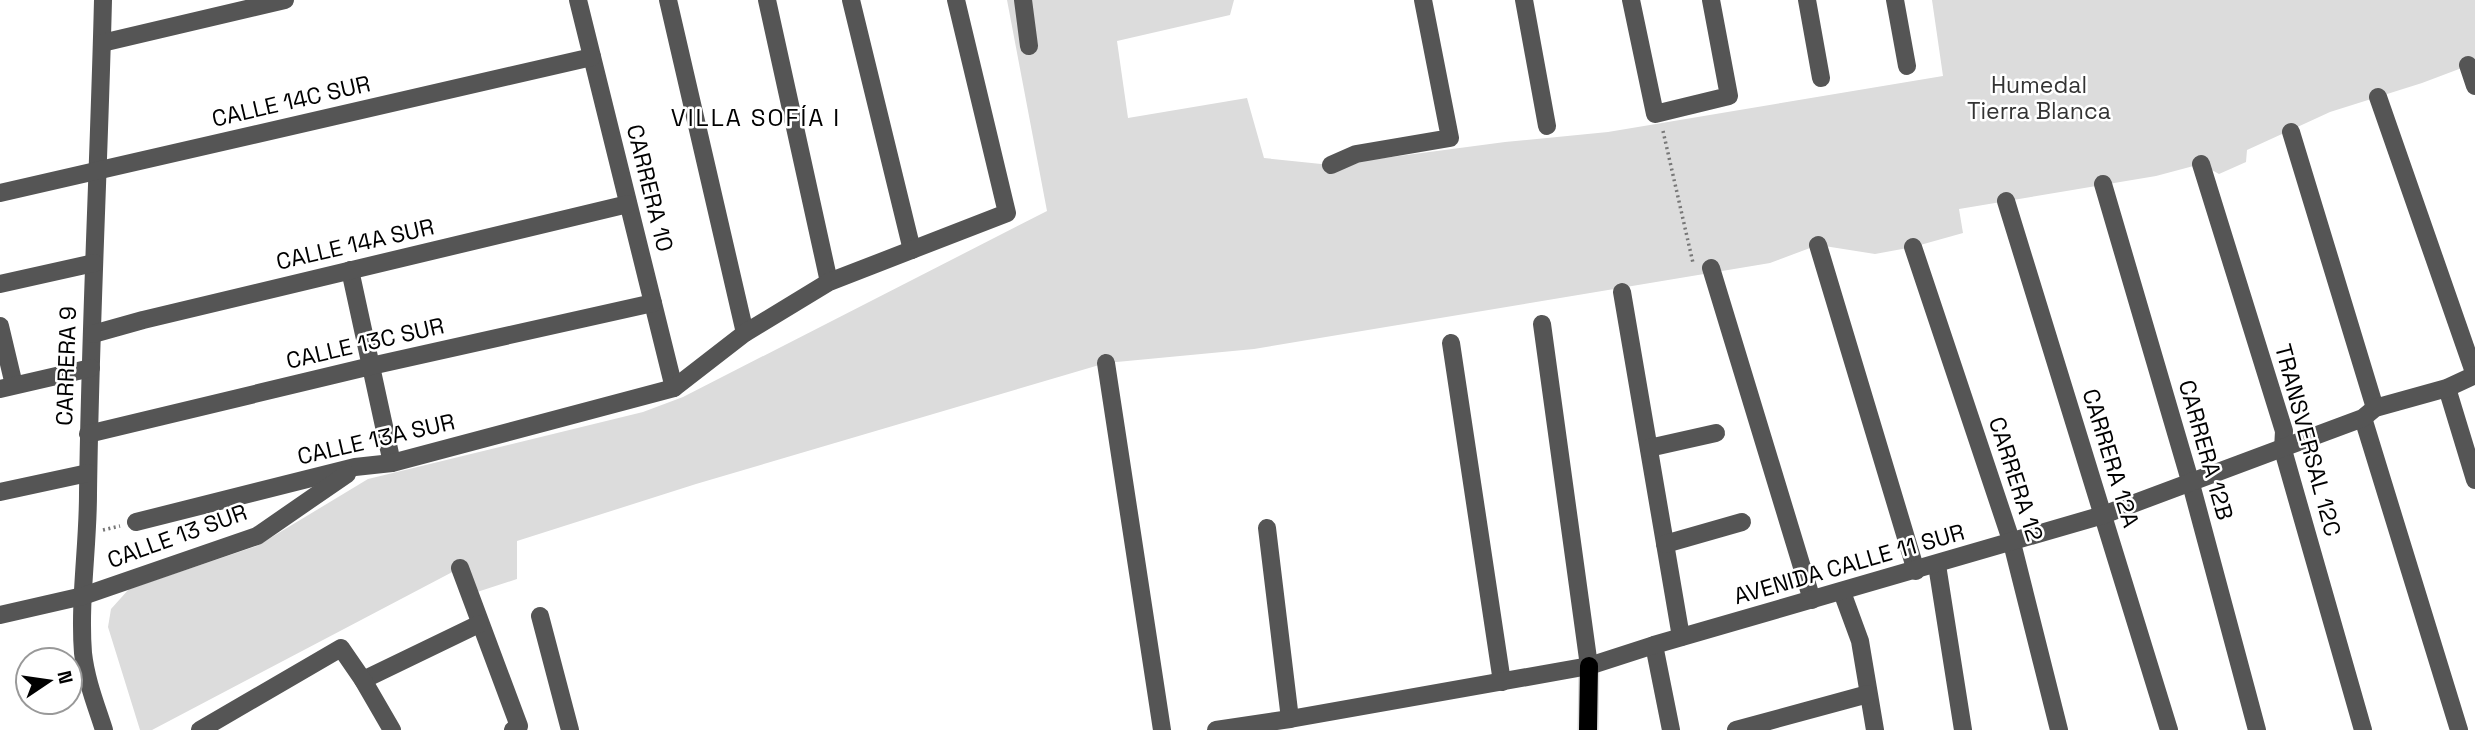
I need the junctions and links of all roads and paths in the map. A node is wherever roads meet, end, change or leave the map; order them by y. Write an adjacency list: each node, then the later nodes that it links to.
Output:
1 (103, 0): 16 (street, CARRERA 9)
2 (285, 0): 15 (street)
3 (578, 0): 18 (street, CARRERA 10)
4 (668, 0): 47 (street)
5 (767, 0): 41 (street)
6 (851, 0): 36 (street)
7 (956, 0): 36 (street)
8 (1023, 0): 17 (street)
9 (1423, 0): 28 (street)
10 (1524, 0): 25 (street)
11 (1631, 0): 24 (street)
12 (1711, 0): 24 (street)
13 (1807, 0): 21 (street)
14 (1895, 0): 20 (street)
15 (211, 8): 16 (street)
16 (102, 43): 29 (street, CARRERA 9)
17 (1029, 46)
18 (592, 57): 29 (street, CALLE 14C SUR); 33 (street, CARRERA 10)
19 (2468, 65): 22 (street)
20 (1907, 66)
21 (1821, 78)
22 (2475, 86)
23 (2378, 97): 53 (street)
24 (1658, 118): 37 (path)
25 (1547, 126)
26 (2291, 132): 57 (street)
27 (2201, 164): 61 (street, TRANSVERSAL 12C)
28 (1331, 165)
29 (97, 170): 31 (street, CALLE 14C SUR); 38 (street, CARRERA 9)
30 (2103, 184): 66 (street, CARRERA 12B)
31 (0, 192)
32 (2006, 201): 68 (street, CARRERA 12A)
33 (628, 204): 40 (street, CALLE 14A SUR); 44 (street, CARRERA 10)
34 (1818, 245): 77 (street)
35 (1913, 247): 73 (street, CARRERA 12)
36 (912, 250): 41 (street)
37 (1692, 260)
38 (94, 263): 42 (street); 48 (street, CARRERA 9)
39 (1711, 268): 80 (street)
40 (350, 270): 48 (street, CALLE 14A SUR); 51 (street)
41 (829, 282): 47 (street)
42 (0, 284)
43 (1622, 292): 60 (street)
44 (653, 303): 51 (street, CALLE 13C SUR); 55 (street, CARRERA 10)
45 (1542, 324): 86 (street)
46 (0, 326): 54 (street)
47 (745, 333): 55 (street)
48 (93, 334): 52 (street, CARRERA 9)
49 (1451, 343): 88 (street)
50 (1106, 363): 97 (street)
51 (371, 366): 59 (street, CALLE 13C SUR); 62 (street)
52 (91, 368): 54 (street); 59 (street, CARRERA 9)
53 (2475, 375): 56 (street, AVENIDA CALLE 11 SUR)
54 (7, 387)
55 (674, 388): 62 (street, CALLE 13A SUR)
56 (2447, 388): 57 (street, AVENIDA CALLE 11 SUR); 65 (street)
57 (2369, 413): 61 (street, AVENIDA CALLE 11 SUR); 108 (street)
58 (1716, 433): 60 (street)
59 (88, 434): 64 (street, CARRERA 9)
60 (1649, 448): 74 (street)
61 (2283, 450): 66 (street, AVENIDA CALLE 11 SUR); 107 (street, TRANSVERSAL 12C)
62 (392, 463): 63 (street, CALLE 13A SUR)
63 (355, 467): 69 (street, CALLE 13A SUR); 79 (street, CALLE 13 SUR)
64 (88, 473): 67 (street); 72 (street, CARRERA 9)
65 (2475, 480)
66 (2191, 484): 68 (street, AVENIDA CALLE 11 SUR); 106 (street, CARRERA 12B)
67 (0, 492)
68 (2103, 515): 73 (street, AVENIDA CALLE 11 SUR); 105 (street, CARRERA 12A)
69 (136, 522): 72 (path)
70 (1742, 522): 74 (street)
71 (1267, 528): 90 (street)
72 (88, 534): 79 (street, CARRERA 9)
73 (2012, 543): 75 (street, AVENIDA CALLE 11 SUR); 104 (street, CARRERA 12)
74 (1665, 544): 84 (street)
75 (1937, 565): 77 (street, AVENIDA CALLE 11 SUR); 103 (street)
76 (460, 568): 83 (street)
77 (1916, 571): 78 (street, AVENIDA CALLE 11 SUR)
78 (1842, 592): 80 (street, AVENIDA CALLE 11 SUR); 89 (street)
79 (83, 596): 81 (street, CALLE 13 SUR); 94 (street, CARRERA 9)
80 (1812, 600): 84 (street, AVENIDA CALLE 11 SUR)
81 (0, 615)
82 (540, 616): 96 (street)
83 (480, 624): 87 (street); 93 (street)
84 (1681, 637): 85 (street, AVENIDA CALLE 11 SUR)
85 (1654, 645): 86 (street, AVENIDA CALLE 11 SUR); 100 (street)
86 (1589, 666): 88 (street, AVENIDA CALLE 11 SUR); 99 (main road)
87 (363, 680): 92 (street); 95 (street)
88 (1502, 682): 90 (street, AVENIDA CALLE 11 SUR)
89 (1868, 694): 91 (street); 102 (street)
90 (1290, 719): 98 (street, AVENIDA CALLE 11 SUR)
91 (1775, 725): 101 (street)
92 (384, 727)
93 (516, 728)
94 (104, 730)
95 (200, 730)
96 (570, 730)
97 (1162, 730)
98 (1216, 730)
99 (1588, 730)
100 (1671, 730)
101 (1736, 730)
102 (1875, 730)
103 (1963, 730)
104 (2059, 730)
105 (2169, 730)
106 (2257, 730)
107 (2363, 730)
108 (2459, 730)

